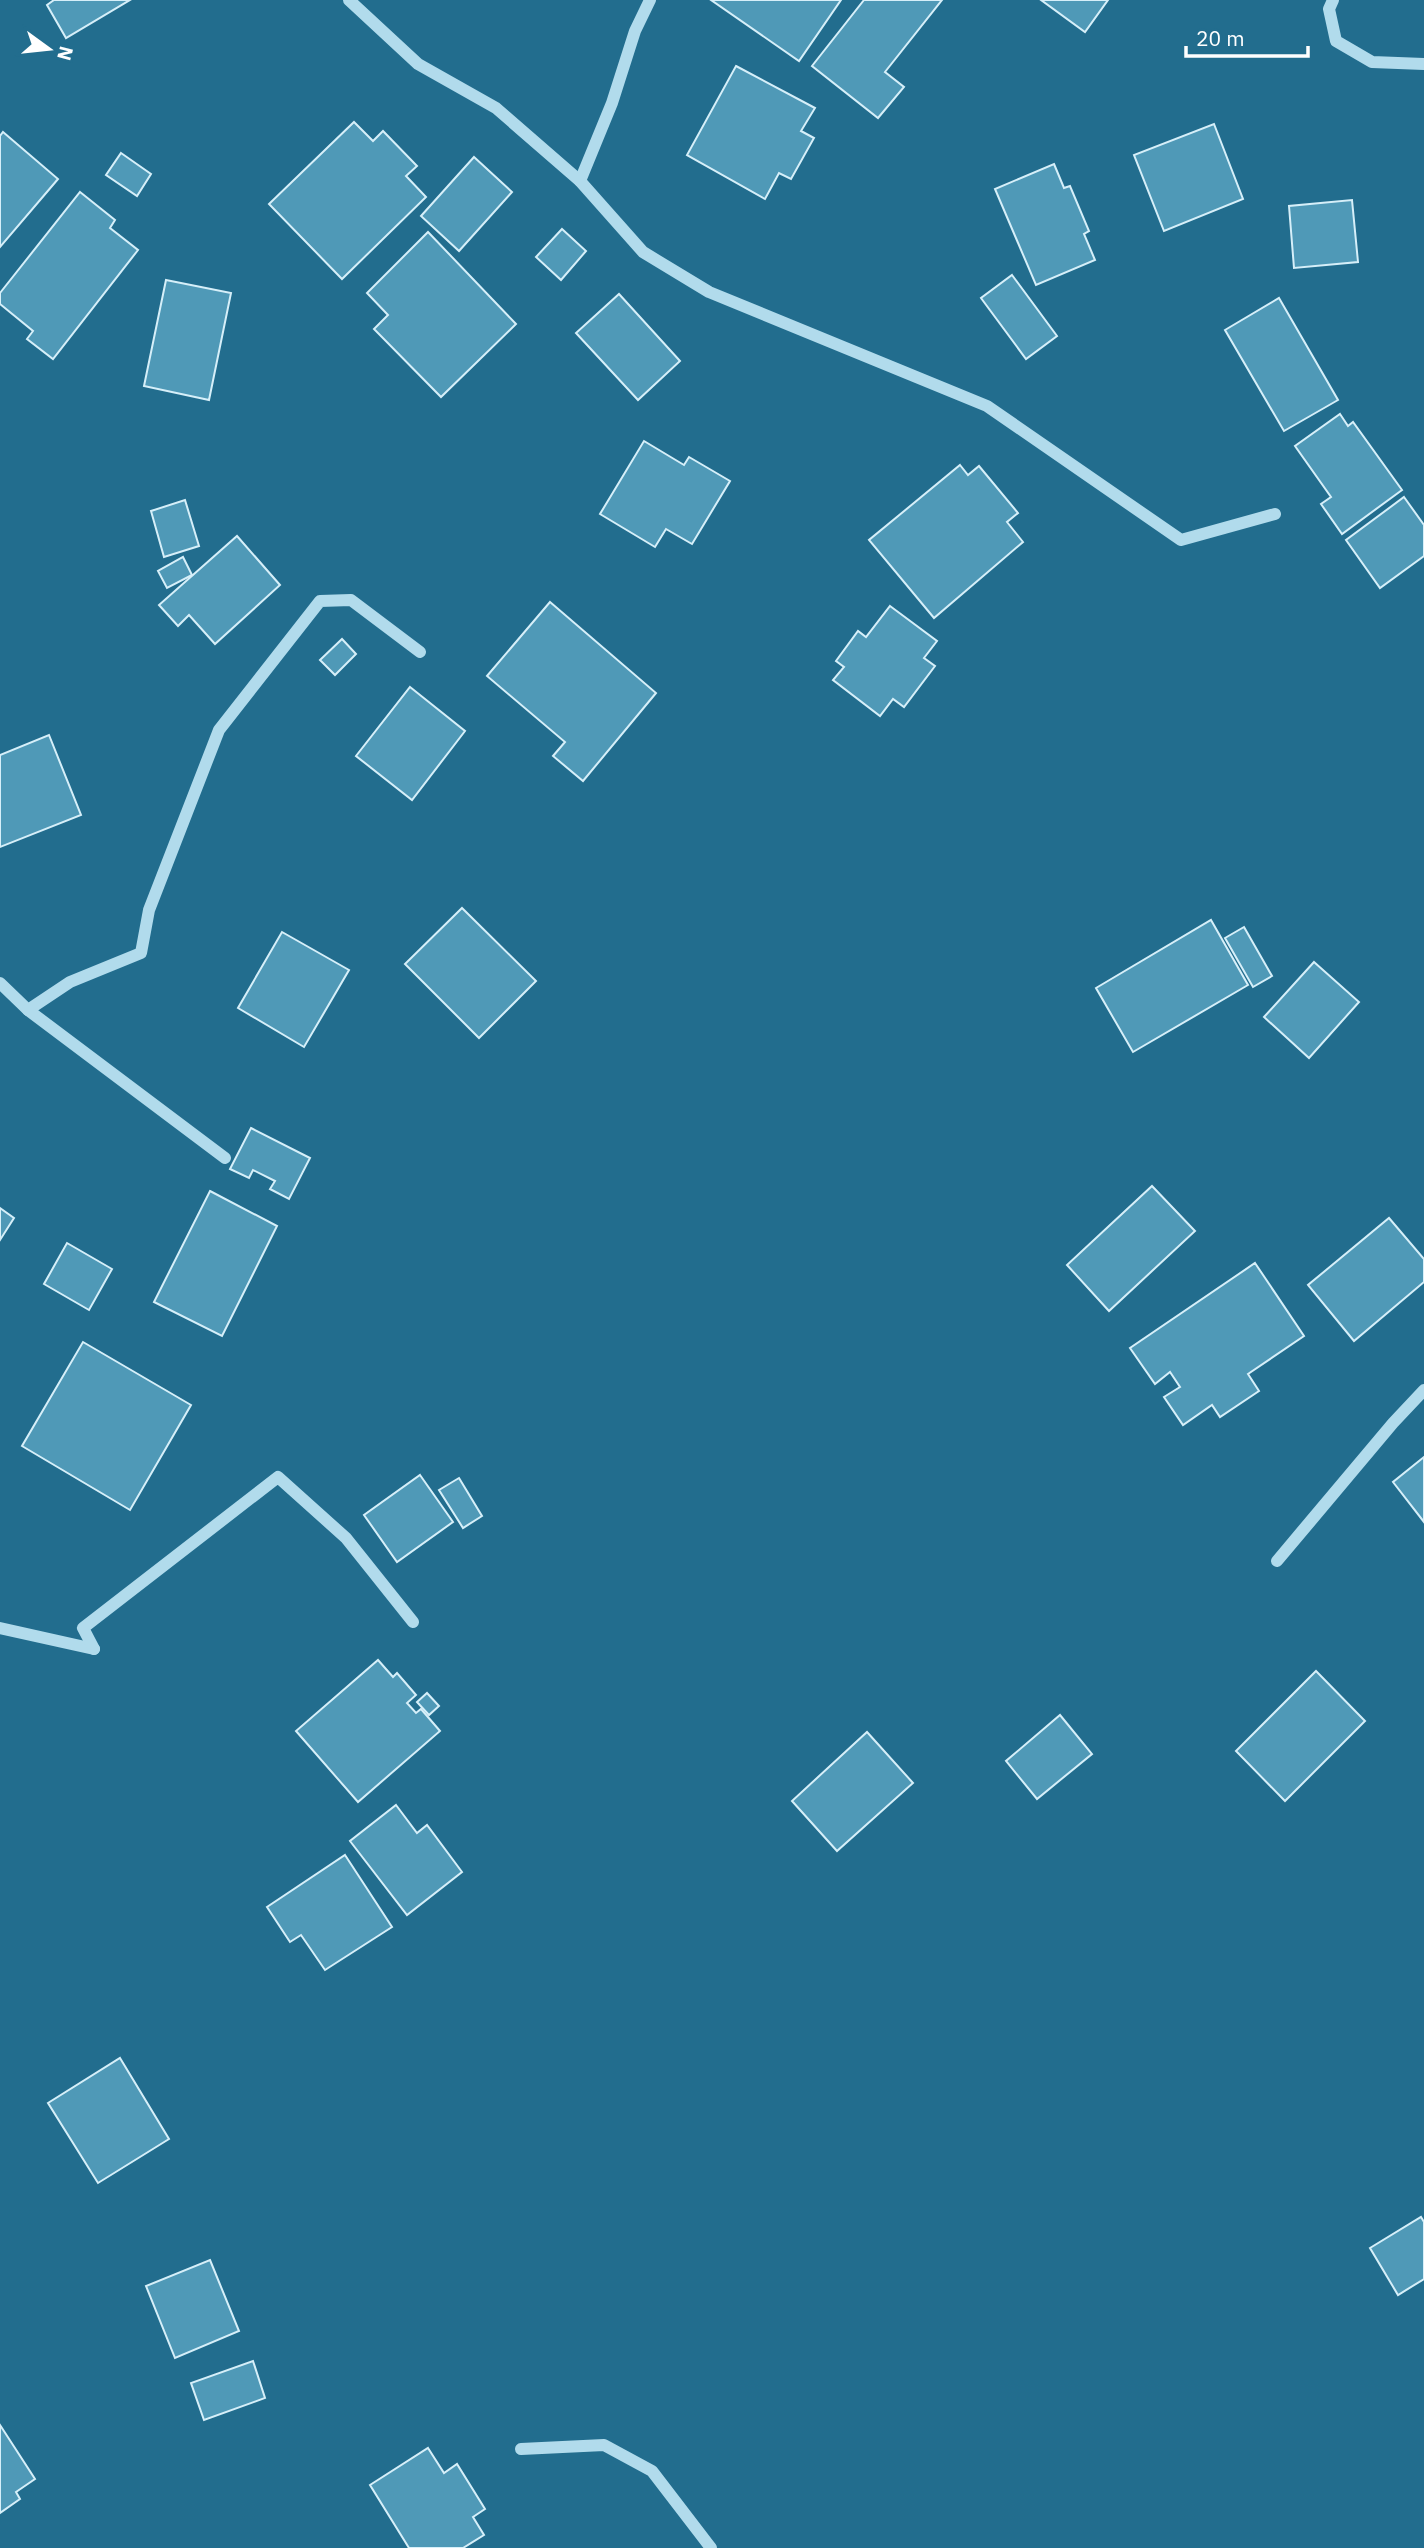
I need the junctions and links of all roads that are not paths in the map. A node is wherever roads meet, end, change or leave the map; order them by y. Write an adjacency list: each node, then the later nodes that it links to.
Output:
1 (349, 0): 5 (street)
2 (650, 0): 5 (street)
3 (1333, 0): 4 (street)
4 (1424, 64)
5 (580, 181): 6 (street)
6 (1275, 514)
7 (420, 652): 9 (street)
8 (0, 983): 9 (street)
9 (28, 1010): 10 (street)
10 (225, 1158)
11 (1424, 1390): 12 (street)
12 (1277, 1561)
13 (413, 1622): 14 (street)
14 (0, 1628)
15 (521, 2448): 16 (street)
16 (711, 2548)

